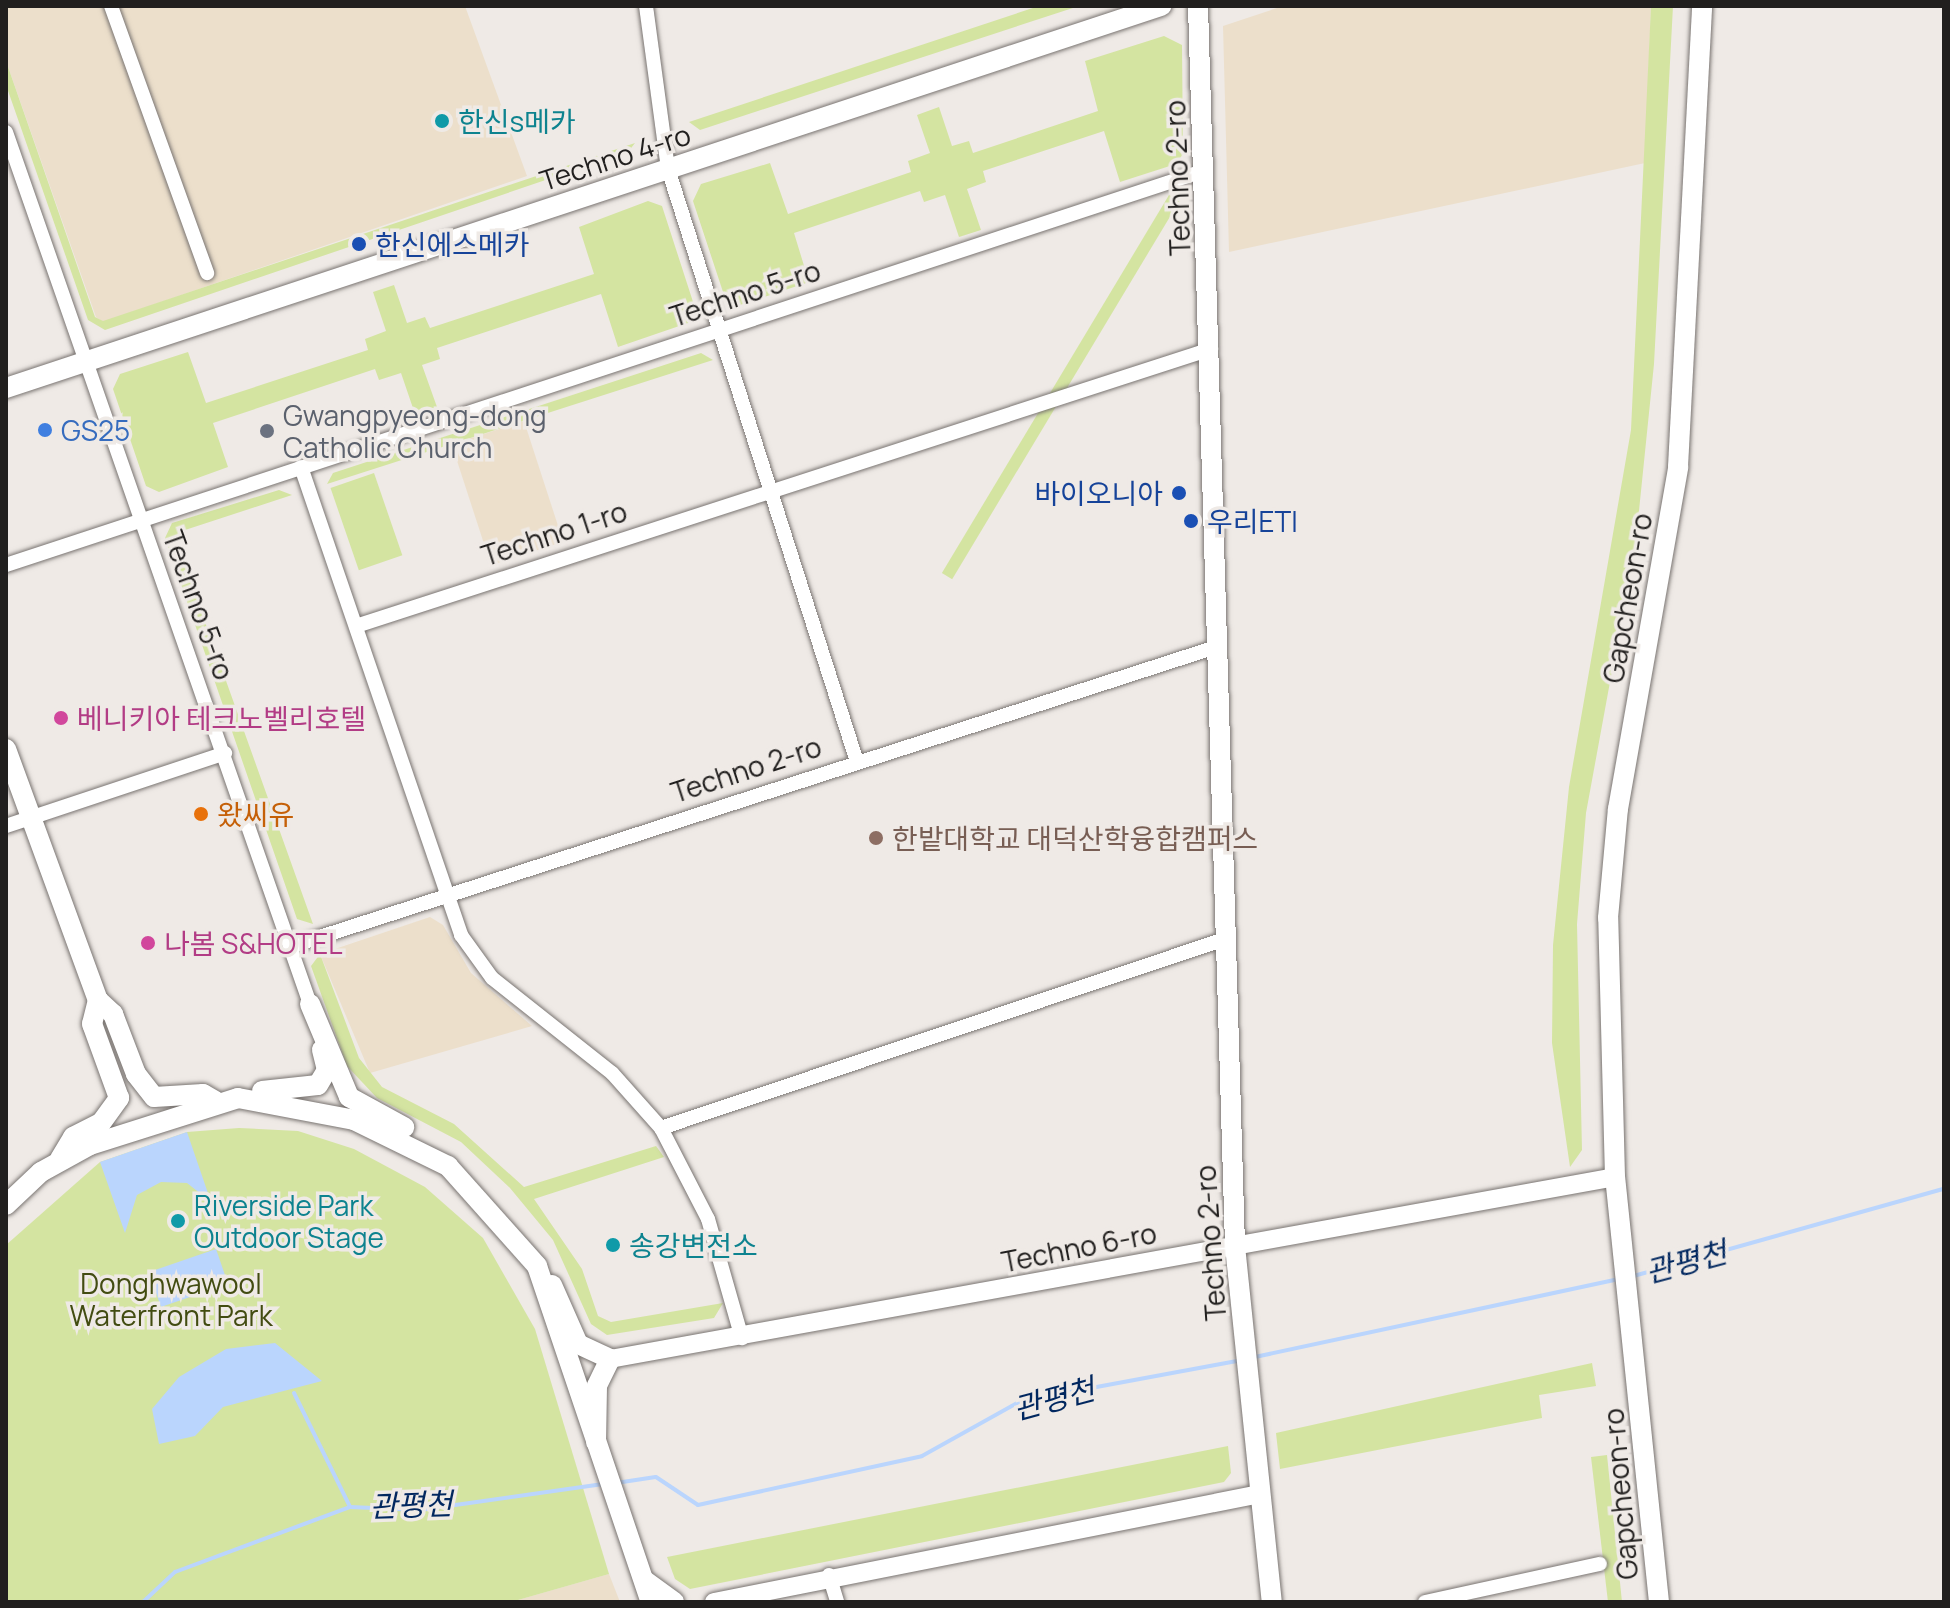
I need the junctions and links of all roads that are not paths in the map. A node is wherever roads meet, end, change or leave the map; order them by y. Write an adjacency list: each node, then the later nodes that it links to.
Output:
1 (111, 6): 9 (street)
2 (646, 6): 7 (street)
3 (1161, 6): 7 (main road, Techno 4-ro)
4 (1198, 6): 8 (main road, Techno 2-ro)
5 (1702, 6): 36 (main road, Gapcheon-ro)
6 (8, 139): 12 (street)
7 (668, 169): 10 (street); 12 (main road, Techno 4-ro)
8 (1206, 170): 10 (street, Techno 5-ro); 11 (main road, Techno 2-ro)
9 (207, 273)
10 (715, 330): 14 (street, Techno 5-ro); 15 (street)
11 (1211, 349): 15 (street, Techno 1-ro); 19 (main road, Techno 2-ro)
12 (86, 362): 13 (main road, Techno 4-ro); 16 (street)
13 (6, 388)
14 (301, 467): 16 (street, Techno 5-ro); 18 (street)
15 (768, 491): 18 (street, Techno 1-ro); 22 (street)
16 (141, 519): 17 (street); 21 (street, Techno 5-ro)
17 (6, 565)
18 (356, 626): 25 (street)
19 (1219, 646): 22 (street, Techno 2-ro); 26 (main road, Techno 2-ro)
20 (6, 749): 23 (main road)
21 (225, 753): 23 (street); 27 (street, Techno 5-ro)
22 (857, 762): 25 (street, Techno 2-ro)
23 (29, 818): 24 (street); 28 (main road)
24 (6, 826)
25 (447, 896): 27 (street, Techno 2-ro); 32 (street)
26 (1225, 939): 32 (street); 39 (main road, Techno 2-ro)
27 (292, 946): 29 (street, Techno 5-ro)
28 (98, 1000): 31 (main road); 33 (main road)
29 (310, 1004): 30 (main road); 34 (main road)
30 (238, 1098): 31 (main road); 34 (main road)
31 (215, 1101): 33 (main road)
32 (661, 1128): 41 (street)
33 (60, 1159): 35 (main road)
34 (448, 1166): 40 (main road)
35 (41, 1172): 37 (main road); 38 (main road)
36 (1615, 1177): 39 (street, Techno 6-ro); 54 (main road, Gapcheon-ro)
37 (6, 1184)
38 (6, 1205)
39 (1235, 1246): 41 (street, Techno 6-ro); 44 (main road, Techno 2-ro)
40 (537, 1266): 42 (main road); 43 (main road)
41 (742, 1338): 42 (street, Techno 6-ro)
42 (610, 1359): 43 (main road)
43 (587, 1389): 46 (main road)
44 (1260, 1494): 47 (street); 52 (main road, Techno 2-ro)
45 (1600, 1564): 53 (street)
46 (640, 1571): 48 (main road); 49 (main road)
47 (829, 1575): 50 (street); 51 (street)
48 (651, 1602)
49 (674, 1602)
50 (714, 1602)
51 (837, 1602)
52 (1272, 1602)
53 (1425, 1602)
54 (1659, 1602)

